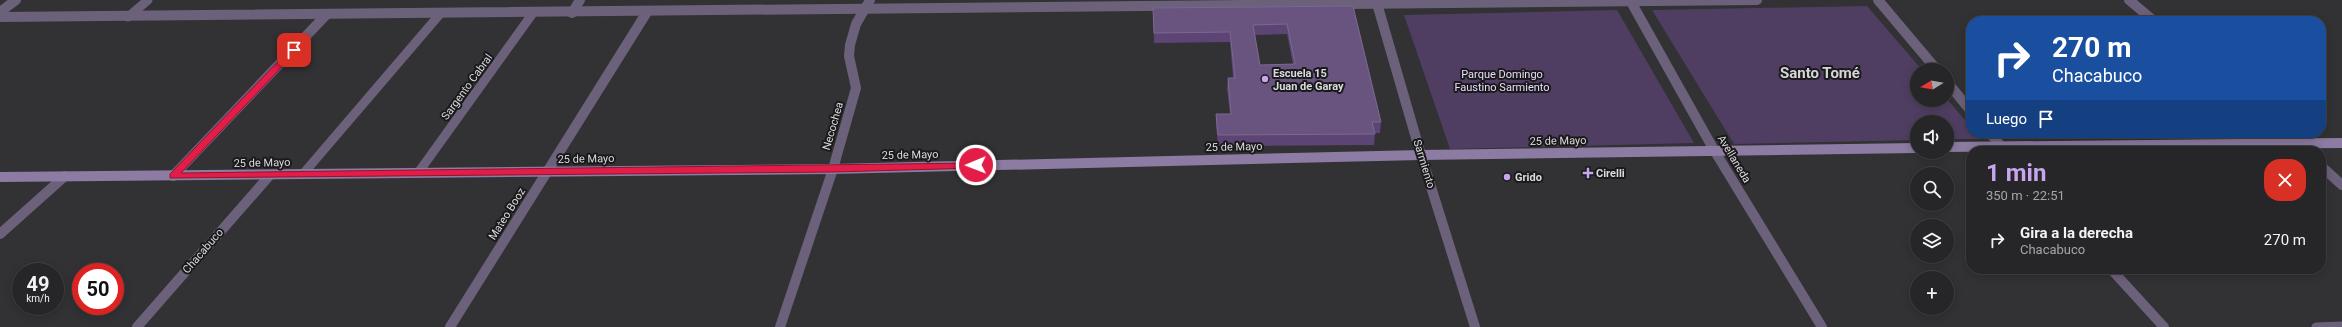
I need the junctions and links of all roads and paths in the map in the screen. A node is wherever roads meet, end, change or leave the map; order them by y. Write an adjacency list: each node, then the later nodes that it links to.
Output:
1 (16, 0): 12 (street)
2 (148, 0): 20 (lane)
3 (580, 0): 15 (street)
4 (870, 0): 11 (street, Necochea)
5 (1757, 0): 8 (street)
6 (1878, 0): 21 (street)
7 (2129, 0): 18 (street)
8 (1630, 1): 9 (street); 34 (street, Avellaneda)
9 (1376, 2): 10 (street); 35 (street, Sarmiento)
10 (1121, 4): 11 (street)
11 (864, 10): 13 (street); 36 (street, Necochea)
12 (0, 12)
13 (647, 12): 15 (street); 38 (street, Mateo Booz)
14 (533, 13): 15 (street); 16 (street); 39 (lane, Sargento Cabral)
15 (572, 13)
16 (440, 14): 17 (street); 40 (lane)
17 (326, 15): 20 (street); 43 (street)
18 (2148, 16)
19 (0, 17): 20 (street)
20 (128, 17)
21 (1931, 63)
22 (1954, 90): 23 (street)
23 (1966, 105)
24 (1994, 138): 28 (street)
25 (2289, 138): 26 (street)
26 (2293, 142): 27 (main road); 29 (main road); 30 (street)
27 (2342, 143)
28 (2001, 146)
29 (2128, 146)
30 (2298, 146)
31 (1910, 148): 34 (main road, 25 de Mayo)
32 (1954, 148): 33 (main road)
33 (1966, 148)
34 (1714, 150): 35 (main road, 25 de Mayo); 53 (street, Avellaneda)
35 (1421, 155): 36 (main road, 25 de Mayo); 52 (street, Sarmiento)
36 (833, 169): 38 (main road, 25 de Mayo); 51 (street, Necochea)
37 (2326, 171): 45 (street)
38 (547, 172): 39 (main road, 25 de Mayo); 50 (street, Mateo Booz)
39 (418, 173): 40 (main road, 25 de Mayo)
40 (304, 174): 41 (main road, 25 de Mayo)
41 (270, 175): 43 (main road, 25 de Mayo); 49 (street, Chacabuco)
42 (65, 176): 43 (main road, 25 de Mayo); 44 (main road, 25 de Mayo); 46 (street)
43 (173, 176)
44 (0, 177)
45 (2342, 185)
46 (0, 234)
47 (2116, 274): 54 (street)
48 (2342, 326): 55 (lane)
49 (137, 327)
50 (450, 327)
51 (780, 327)
52 (1475, 327)
53 (1822, 327)
54 (2164, 327)
55 (2316, 327)

